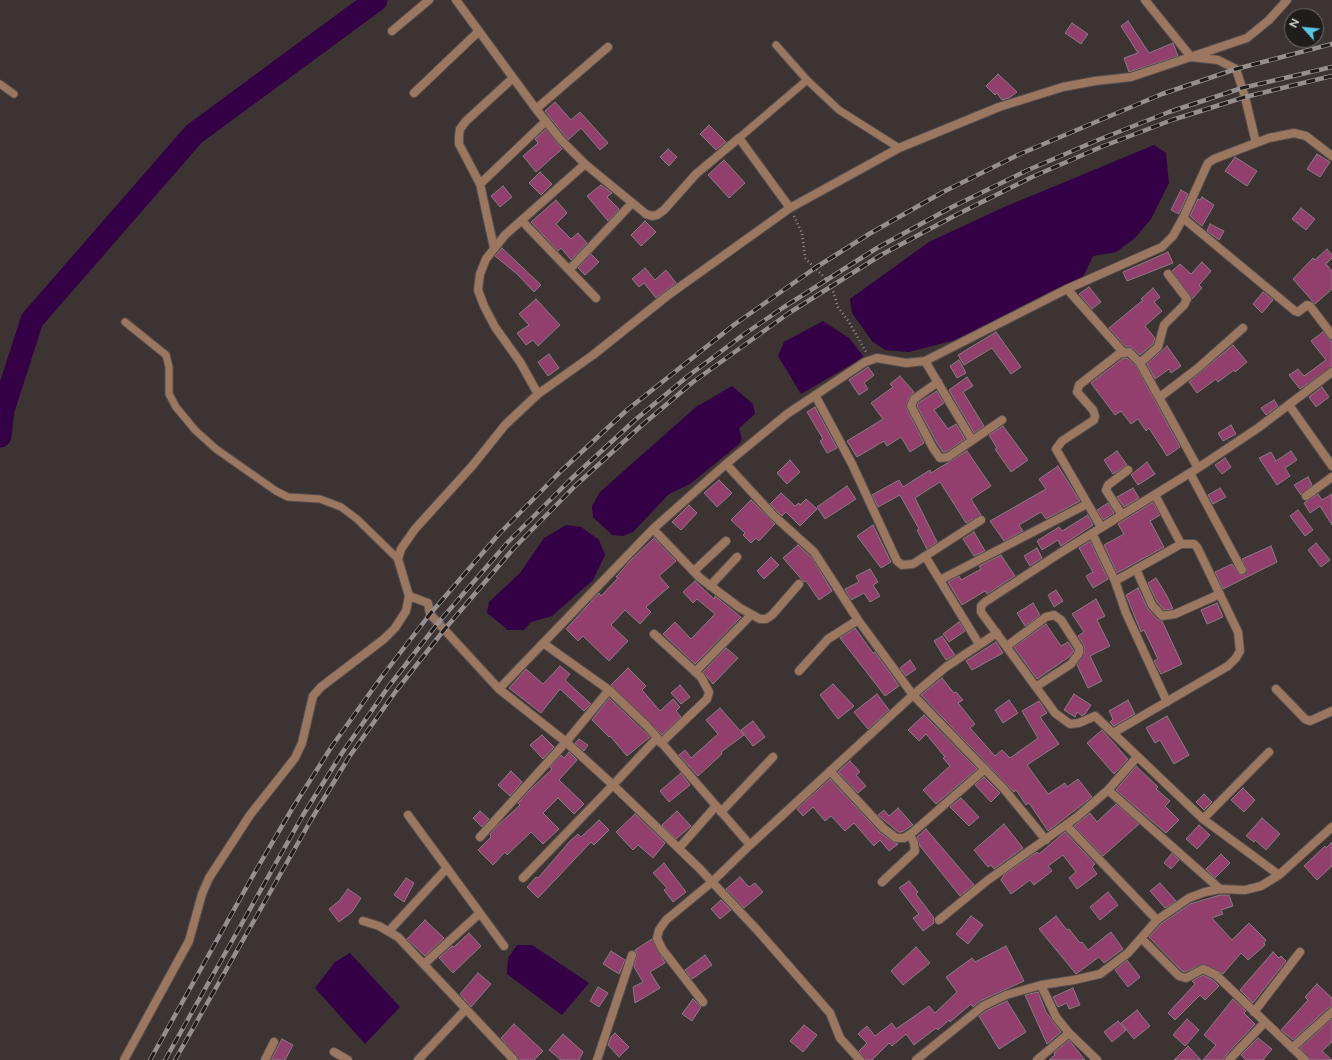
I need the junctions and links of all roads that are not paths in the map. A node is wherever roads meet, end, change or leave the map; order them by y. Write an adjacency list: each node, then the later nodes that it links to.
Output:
1 (429, 0): 5 (street)
2 (456, 0): 6 (street)
3 (1145, 0): 9 (street)
4 (1287, 0): 9 (street)
5 (392, 31)
6 (478, 32): 10 (street); 13 (street)
7 (776, 45): 11 (lane)
8 (608, 47): 15 (street)
9 (1191, 58): 18 (street); 19 (street)
10 (513, 78): 15 (street); 22 (street)
11 (807, 80): 17 (lane); 19 (lane)
12 (0, 84): 14 (lane)
13 (414, 93)
14 (14, 94)
15 (536, 110): 16 (street)
16 (546, 121): 21 (street); 22 (street)
17 (739, 138): 23 (street); 24 (street)
18 (1256, 143): 20 (street); 25 (street)
19 (899, 148): 24 (street)
20 (1332, 156)
21 (585, 164): 23 (street); 26 (street)
22 (480, 184): 27 (street)
23 (632, 203): 28 (street)
24 (790, 208): 40 (street)
25 (1183, 218): 30 (street); 34 (street)
26 (522, 221): 27 (street); 28 (street)
27 (494, 248): 40 (street)
28 (569, 270): 31 (street)
29 (1168, 274): 37 (street)
30 (1067, 289): 35 (street); 36 (street)
31 (596, 298)
32 (125, 322): 64 (lane)
33 (1243, 328): 42 (street)
34 (1332, 335)
35 (1123, 352): 37 (street); 54 (street)
36 (925, 360): 39 (street); 41 (street)
37 (1140, 362): 42 (street)
38 (1332, 372): 43 (street)
39 (938, 382): 45 (street); 45 (street)
40 (538, 394): 64 (street)
41 (815, 395): 46 (street); 62 (street)
42 (1160, 397): 48 (street)
43 (1289, 405): 47 (street); 48 (street)
44 (1002, 420): 45 (street)
45 (972, 440)
46 (726, 464): 58 (street); 75 (street)
47 (1332, 466)
48 (1198, 468): 50 (street)
49 (1128, 470): 55 (street)
50 (1190, 473): 52 (street); 66 (street)
51 (1332, 477): 53 (street)
52 (1155, 495): 55 (street); 61 (street)
53 (1306, 496)
54 (1087, 504): 57 (street); 68 (street)
55 (1122, 515): 57 (street)
56 (981, 520): 62 (street)
57 (1101, 527): 59 (street)
58 (653, 529): 67 (street); 78 (street)
59 (1092, 533): 69 (street); 76 (street)
60 (726, 541): 67 (street)
61 (1181, 544): 65 (street); 72 (street)
62 (925, 556): 68 (street)
63 (737, 558): 71 (street)
64 (398, 559): 73 (street)
65 (1136, 569): 69 (street); 72 (street)
66 (1242, 570)
67 (694, 572): 71 (street)
68 (940, 580): 79 (street)
69 (1115, 581): 88 (street)
70 (799, 584): 74 (street)
71 (710, 586): 74 (street)
72 (1220, 594): 88 (street)
73 (409, 596): 84 (street); 136 (street)
74 (751, 615): 82 (street)
75 (858, 620): 81 (street); 87 (street)
76 (997, 633): 79 (street); 80 (street)
77 (654, 634): 82 (street)
78 (543, 643): 84 (street); 86 (street)
79 (979, 644): 87 (street)
80 (1006, 646): 83 (street); 83 (street)
81 (799, 671)
82 (695, 672): 91 (street)
83 (1037, 686): 90 (street)
84 (500, 689): 92 (street)
85 (1276, 689): 89 (street)
86 (608, 690): 91 (street); 92 (street)
87 (913, 695): 96 (street); 97 (street)
88 (1167, 702): 90 (street)
89 (1332, 711)
90 (1113, 733): 94 (street)
91 (659, 740): 98 (street); 100 (street)
92 (566, 742): 98 (street); 106 (street)
93 (1269, 752): 102 (street)
94 (1137, 757): 99 (street); 102 (street)
95 (773, 758): 100 (street)
96 (986, 770): 105 (street); 107 (street)
97 (830, 772): 105 (street); 108 (street)
98 (614, 785): 109 (street); 112 (street)
99 (1108, 790): 103 (street); 115 (street)
100 (719, 809): 108 (street); 109 (street)
101 (408, 815): 110 (street)
102 (1203, 819): 111 (street)
103 (1066, 825): 107 (street); 118 (street)
104 (1332, 827): 111 (street)
105 (910, 835): 114 (street)
106 (480, 837)
107 (1046, 840): 117 (street)
108 (750, 845): 113 (street)
109 (679, 848): 113 (street)
110 (447, 868): 116 (street); 120 (street)
111 (1279, 875): 115 (street)
112 (523, 878)
113 (712, 882): 127 (street); 142 (street)
114 (882, 882)
115 (1220, 889): 118 (street)
116 (480, 913): 122 (street); 125 (street)
117 (939, 920)
118 (1157, 920): 121 (street)
119 (363, 921): 120 (street)
120 (389, 931): 125 (street)
121 (1141, 938): 126 (street); 129 (street)
122 (504, 946)
123 (1300, 952): 129 (street)
124 (632, 955): 141 (street)
125 (424, 964): 128 (street)
126 (1042, 985): 132 (street); 143 (street)
127 (703, 1002)
128 (466, 1009): 139 (street); 140 (street)
129 (1254, 1012): 131 (street)
130 (1332, 1012): 134 (street)
131 (1264, 1022): 134 (street); 146 (street)
132 (1069, 1033): 144 (street); 145 (street)
133 (274, 1042): 137 (street)
134 (1292, 1048): 147 (street)
135 (334, 1052): 138 (street)
136 (124, 1060)
137 (265, 1060)
138 (348, 1060)
139 (418, 1060)
140 (514, 1060)
141 (598, 1060)
142 (860, 1060)
143 (916, 1060)
144 (1037, 1060)
145 (1097, 1060)
146 (1229, 1060)
147 (1305, 1060)

